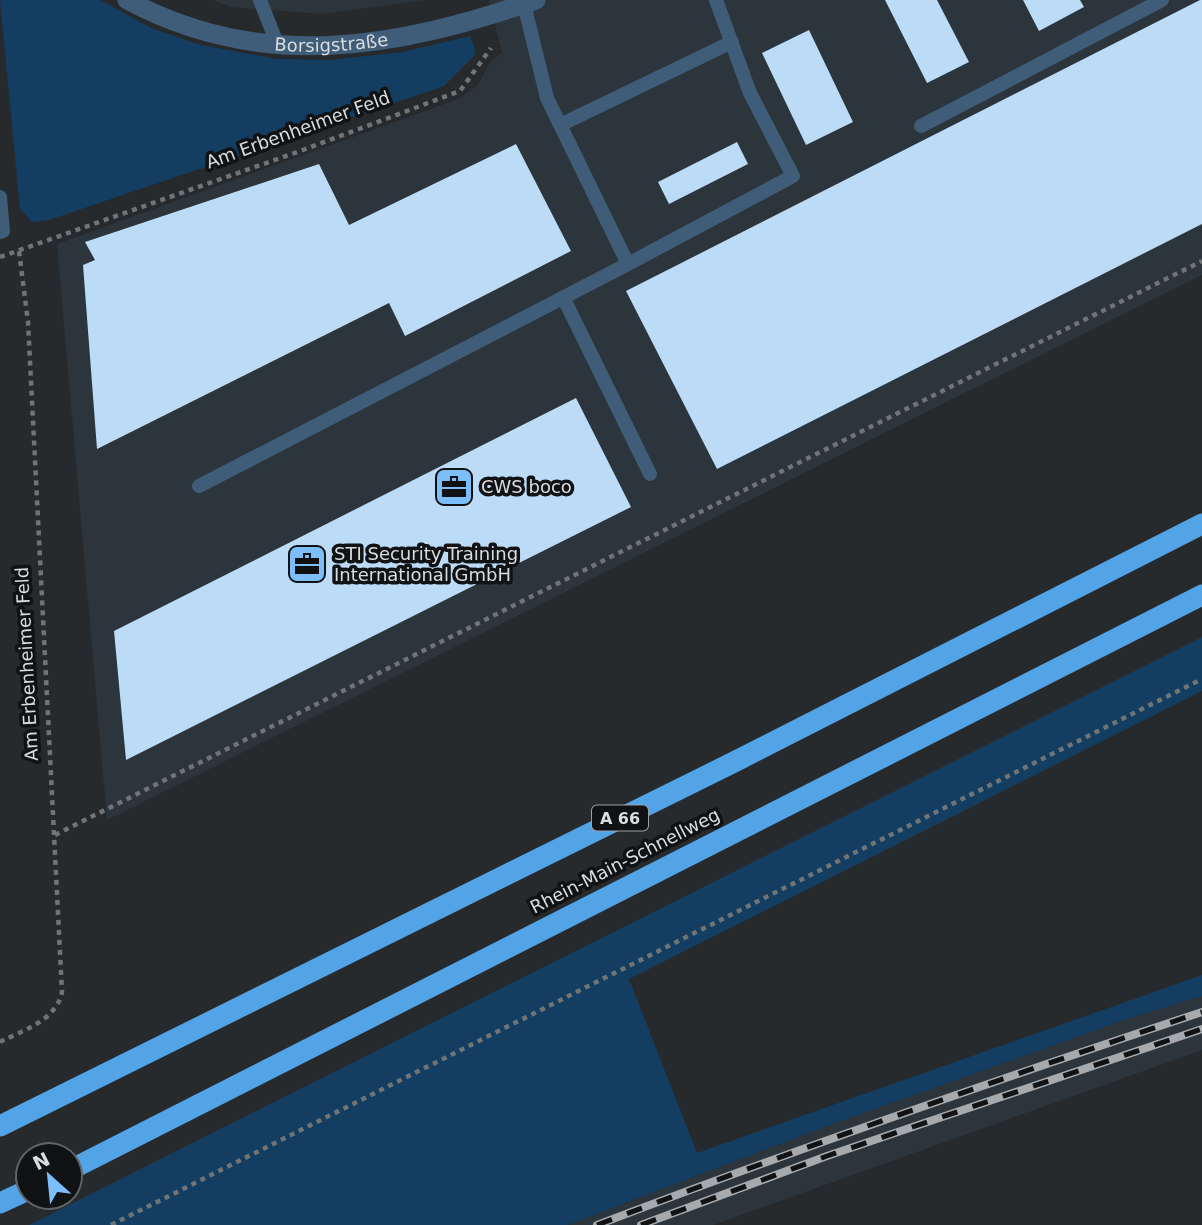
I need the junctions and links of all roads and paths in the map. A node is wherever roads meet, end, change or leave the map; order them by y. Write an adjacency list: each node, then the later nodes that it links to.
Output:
1 (127, 0): 7 (street, Borsigstraße)
2 (260, 0): 7 (lane)
3 (716, 0): 6 (lane)
4 (1162, 0): 10 (lane)
5 (530, 2): 7 (street, Borsigstraße); 9 (lane)
6 (732, 42): 9 (lane); 16 (lane)
7 (278, 46)
8 (491, 48): 13 (path, Am Erbenheimer Feld)
9 (560, 125): 16 (lane)
10 (921, 126)
11 (0, 197): 12 (lane)
12 (1, 231)
13 (19, 251): 14 (path, Am Erbenheimer Feld); 23 (path, Am Erbenheimer Feld)
14 (0, 257)
15 (1202, 261): 23 (path)
16 (628, 264): 17 (lane)
17 (563, 298): 18 (lane); 19 (lane)
18 (650, 474)
19 (199, 486)
20 (1202, 524): 25 (highway, A 66)
21 (1202, 595): 26 (highway, Rhein-Main-Schnellweg)
22 (1202, 679): 27 (path)
23 (55, 835): 24 (path, Am Erbenheimer Feld)
24 (0, 1042)
25 (0, 1126)
26 (84, 1163)
27 (111, 1225)

